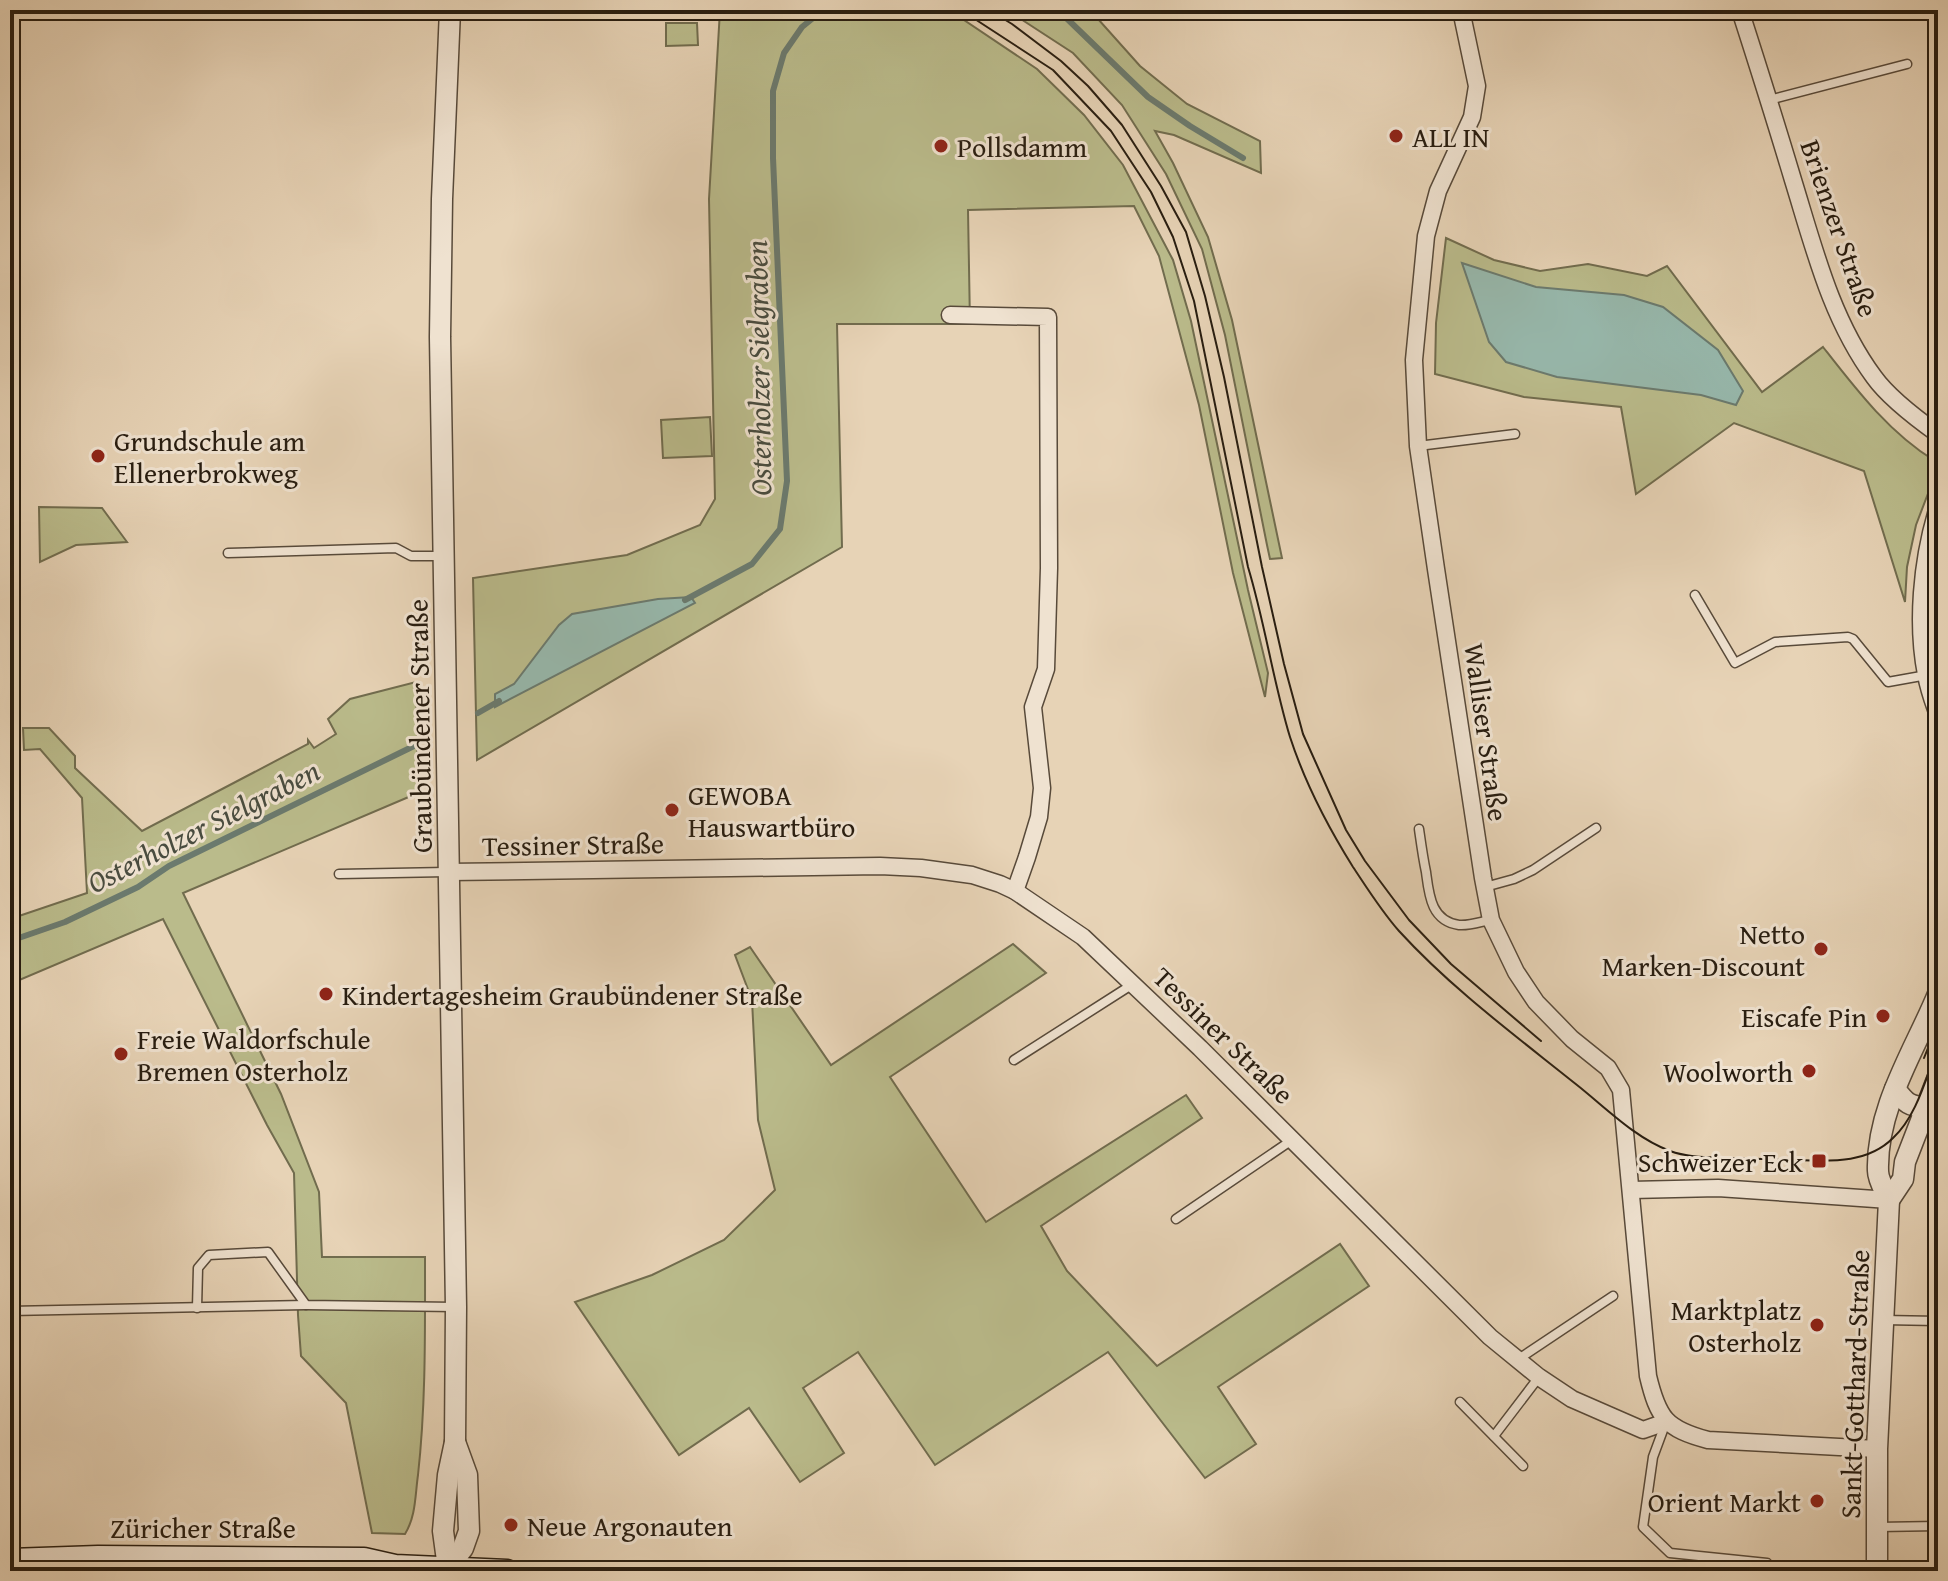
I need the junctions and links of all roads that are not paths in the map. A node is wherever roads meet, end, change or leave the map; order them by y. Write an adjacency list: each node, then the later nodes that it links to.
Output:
1 (450, 10): 12 (street, Graubündener Straße)
2 (1461, 10): 9 (street, Walliser Straße)
3 (1740, 10): 5 (street, Brienzer Straße)
4 (1907, 64): 5 (lane)
5 (1769, 100): 8 (street, Brienzer Straße)
6 (950, 315): 21 (street)
7 (1515, 434): 9 (lane)
8 (1938, 434)
9 (1418, 446): 20 (street, Walliser Straße)
10 (1938, 514): 14 (street)
11 (228, 553): 12 (lane)
12 (445, 556): 18 (street, Graubündener Straße)
13 (1695, 595): 14 (lane)
14 (1928, 675): 15 (street)
15 (1938, 709)
16 (1596, 828): 20 (lane)
17 (1419, 829): 22 (lane)
18 (448, 872): 19 (lane); 21 (street, Tessiner Straße); 35 (street, Graubündener Straße)
19 (339, 874)
20 (1485, 887): 22 (street, Walliser Straße)
21 (1015, 891): 23 (street, Tessiner Straße)
22 (1491, 920): 30 (street, Walliser Straße)
23 (1134, 984): 25 (lane); 29 (street, Tessiner Straße)
24 (1938, 994): 27 (street, Sankt-Gotthard-Straße)
25 (1014, 1060)
26 (1938, 1077): 28 (street, Sankt-Gotthard-Straße)
27 (1895, 1089): 28 (street); 31 (street, Sankt-Gotthard-Straße)
28 (1927, 1107): 31 (street, Sankt-Gotthard-Straße)
29 (1293, 1140): 32 (lane); 40 (street, Tessiner Straße)
30 (1631, 1190): 31 (street); 43 (street, Walliser Straße)
31 (1889, 1200): 38 (street, Sankt-Gotthard-Straße)
32 (1176, 1219)
33 (1613, 1296): 40 (lane)
34 (306, 1305): 35 (lane); 36 (lane); 36 (lane)
35 (456, 1307): 54 (street, Graubündener Straße)
36 (197, 1308): 37 (lane)
37 (10, 1311)
38 (1882, 1320): 39 (lane); 45 (street, Sankt-Gotthard-Straße)
39 (1938, 1321)
40 (1517, 1360): 41 (street, Tessiner Straße)
41 (1539, 1377): 43 (street, Tessiner Straße); 44 (lane)
42 (1460, 1402): 44 (lane)
43 (1666, 1422): 45 (street, Tessiner Straße); 50 (lane)
44 (1494, 1436): 46 (lane)
45 (1877, 1449): 48 (street, Sankt-Gotthard-Straße)
46 (1523, 1466)
47 (1938, 1526): 48 (lane)
48 (1877, 1527): 56 (street, Sankt-Gotthard-Straße)
49 (10, 1560): 51 (main road, Züricher Straße)
50 (1767, 1563)
51 (158, 1564): 52 (main road, Züricher Straße)
52 (261, 1564): 53 (main road, Züricher Straße)
53 (384, 1568): 54 (main road, Züricher Straße)
54 (448, 1570): 55 (main road, Züricher Straße)
55 (507, 1571)
56 (1877, 1571)

